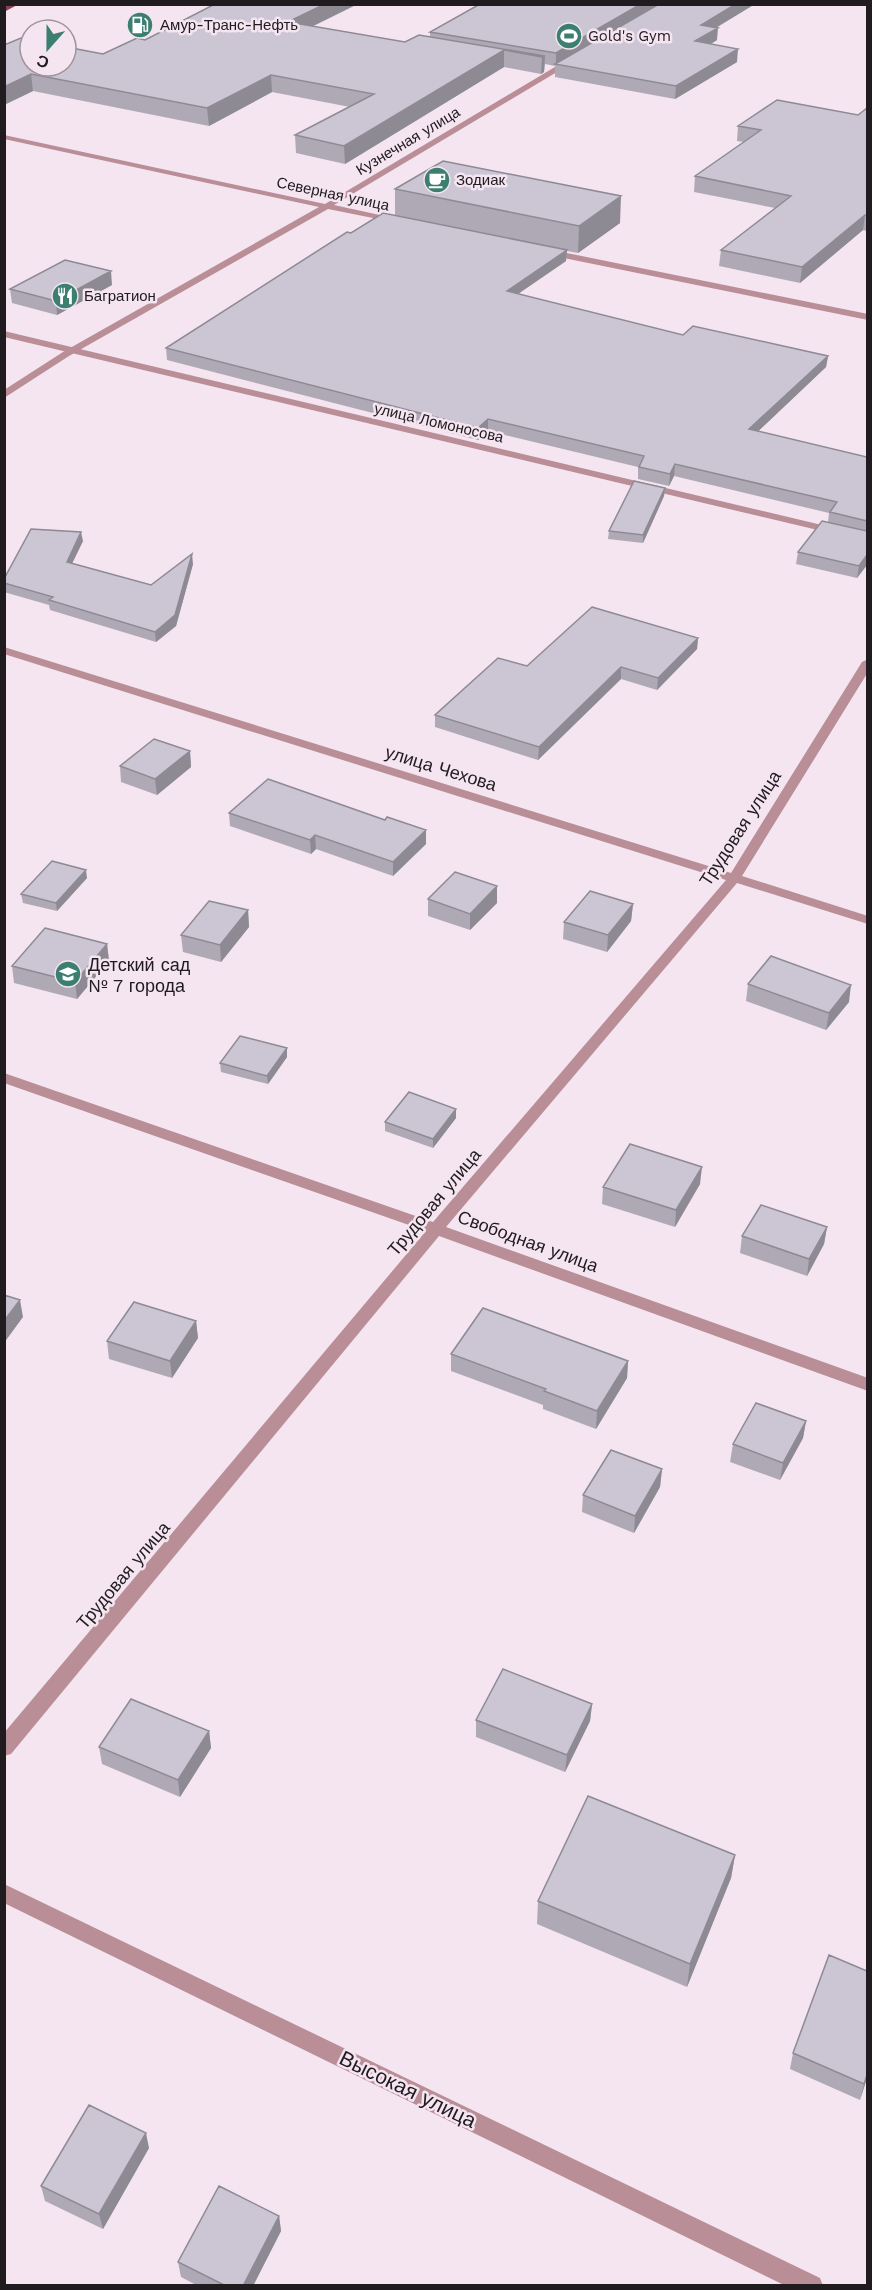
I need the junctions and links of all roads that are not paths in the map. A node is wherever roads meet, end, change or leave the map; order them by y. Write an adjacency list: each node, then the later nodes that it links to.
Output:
1 (16, 4): 2 (main road)
2 (4, 10)
3 (577, 58): 5 (street, Кузнечная улица)
4 (545, 68): 5 (street)
5 (556, 70): 7 (street, Кузнечная улица)
6 (4, 137): 7 (street, Северная улица)
7 (325, 207): 8 (street, Северная улица); 12 (street, Кузнечная улица)
8 (407, 224)
9 (536, 250): 10 (street)
10 (867, 317)
11 (4, 334): 12 (street, улица Ломоносова)
12 (71, 351): 13 (street, Кузнечная улица); 14 (street, улица Ломоносова)
13 (4, 395)
14 (867, 539)
15 (4, 650): 17 (street, улица Чехова)
16 (867, 662): 17 (street, Трудовая улица)
17 (735, 878): 18 (street, улица Чехова); 20 (street, Трудовая улица)
18 (867, 920)
19 (4, 1078): 20 (street, Свободная улица)
20 (436, 1228): 21 (street, Свободная улица); 22 (street, Трудовая улица)
21 (867, 1385)
22 (4, 1748)
23 (4, 1893): 24 (street, Высокая улица)
24 (812, 2286)

